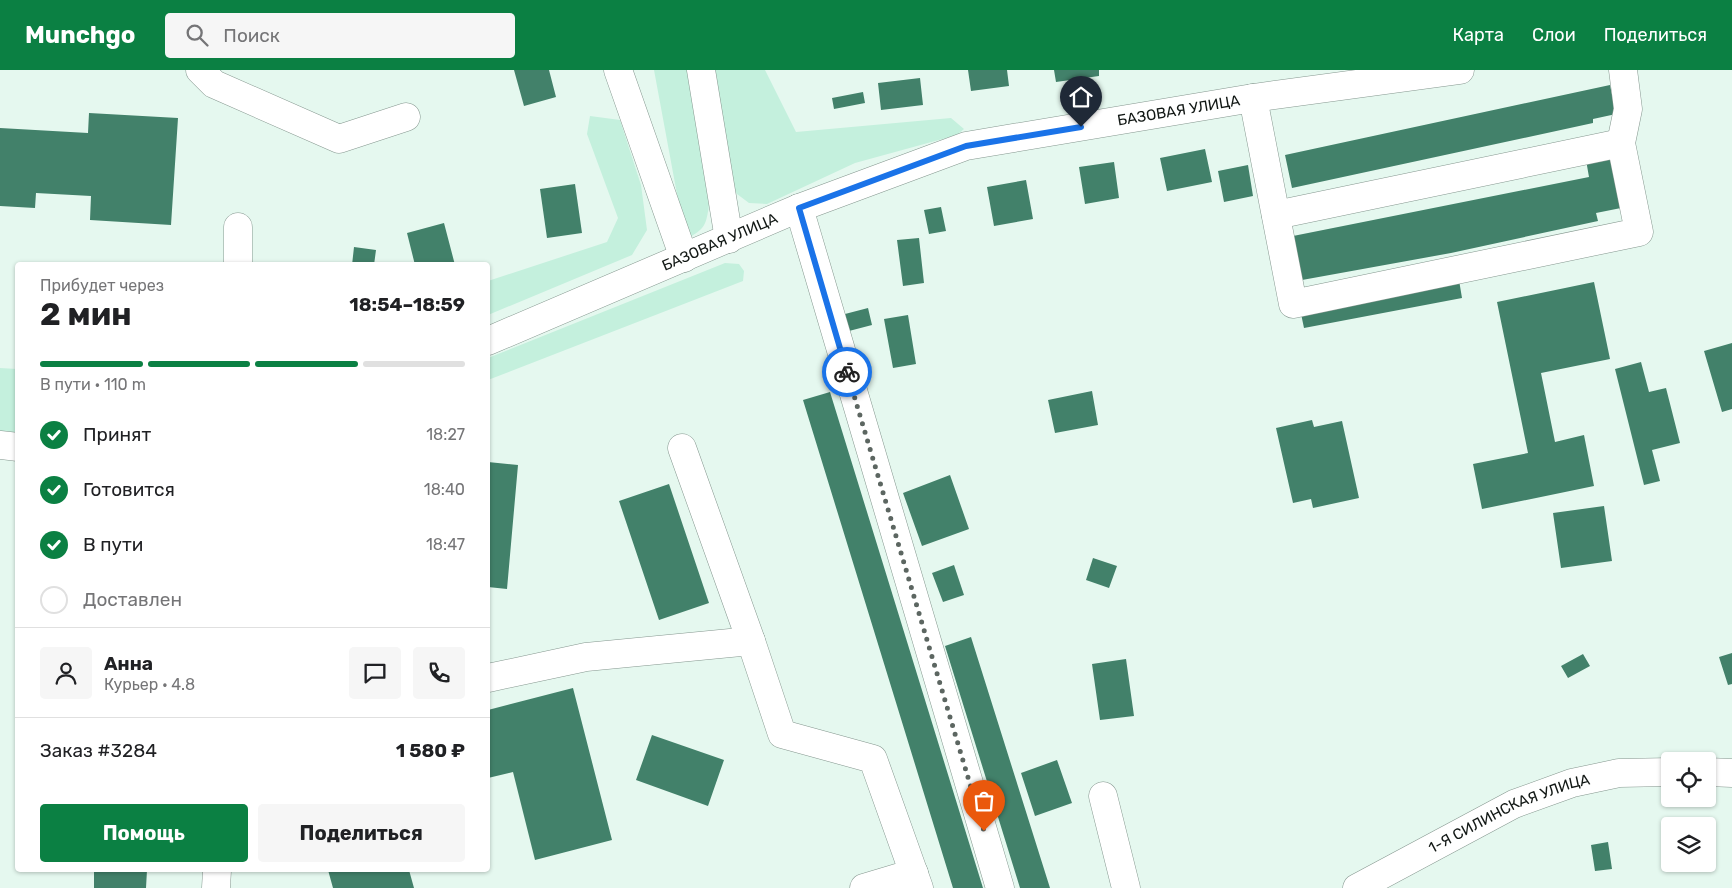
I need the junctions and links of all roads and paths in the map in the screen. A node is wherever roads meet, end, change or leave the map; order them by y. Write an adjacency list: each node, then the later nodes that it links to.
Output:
1 (200, 70): 7 (street)
2 (618, 70): 13 (street)
3 (701, 70): 12 (street)
4 (1460, 70): 6 (street, БАЗОВАЯ УЛИЦА)
5 (1623, 70): 8 (street)
6 (1253, 98): 9 (street, БАЗОВАЯ УЛИЦА); 10 (street)
7 (406, 117)
8 (1621, 143): 10 (street); 10 (street)
9 (799, 208): 12 (street, БАЗОВАЯ УЛИЦА); 29 (street)
10 (1276, 215)
11 (238, 227): 14 (street)
12 (730, 239): 13 (street, БАЗОВАЯ УЛИЦА)
13 (684, 258): 15 (street, БАЗОВАЯ УЛИЦА)
14 (238, 262)
15 (490, 340)
16 (0, 445): 17 (street)
17 (15, 447)
18 (682, 448): 19 (street)
19 (751, 641): 20 (street); 26 (street)
20 (490, 678)
21 (1661, 772): 31 (street, 1-Я СИЛИНСКАЯ УЛИЦА)
22 (1716, 772): 23 (street)
23 (1732, 773)
24 (1103, 796): 30 (street)
25 (217, 872): 27 (street)
26 (916, 880): 28 (street)
27 (216, 888)
28 (864, 888)
29 (1000, 888)
30 (1126, 888)
31 (1357, 888)

